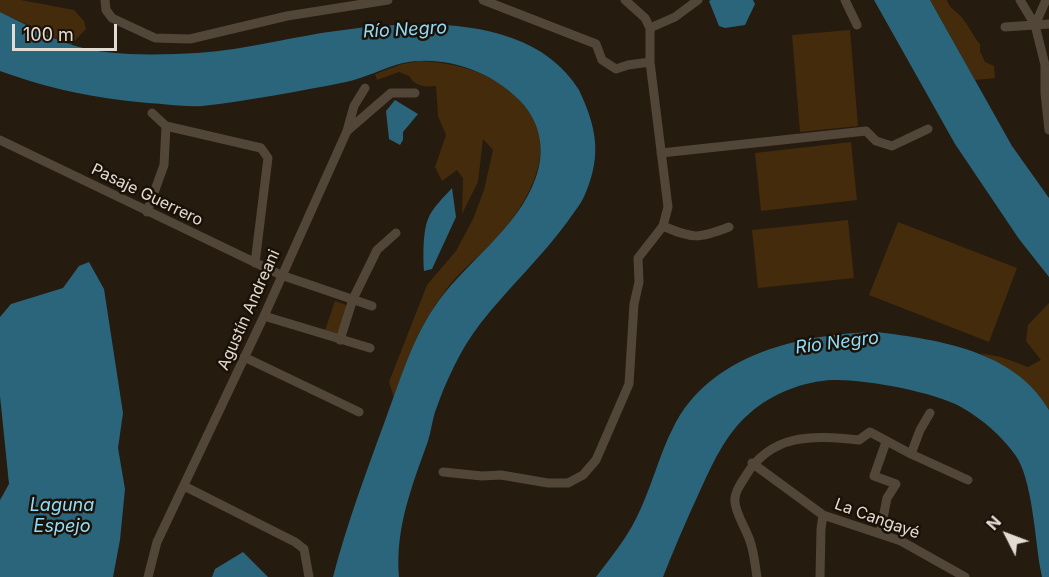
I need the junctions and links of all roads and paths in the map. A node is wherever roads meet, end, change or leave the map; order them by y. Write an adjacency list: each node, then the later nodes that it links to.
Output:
1 (105, 0): 2 (street)
2 (388, 0)
3 (483, 0): 14 (street)
4 (625, 0): 13 (street)
5 (699, 0): 13 (street)
6 (845, 0): 10 (street)
7 (1020, 0): 11 (street)
8 (1046, 0): 11 (street)
9 (1049, 24): 11 (street)
10 (857, 25)
11 (1035, 25): 12 (street); 15 (street)
12 (1005, 27)
13 (650, 28): 14 (street)
14 (650, 62): 24 (street)
15 (1047, 66): 21 (street)
16 (365, 88): 22 (street)
17 (415, 93): 22 (street, Agustín Andreani)
18 (152, 113): 19 (street)
19 (166, 126): 25 (street); 29 (street)
20 (928, 129): 24 (street)
21 (1049, 130)
22 (347, 131): 30 (street, Agustín Andreani)
23 (0, 140): 25 (street, Pasaje Guerrero)
24 (661, 153): 26 (street)
25 (147, 212): 29 (street, Pasaje Guerrero)
26 (663, 226): 27 (street); 42 (street)
27 (729, 227)
28 (396, 233): 31 (street)
29 (255, 263): 30 (street, Pasaje Guerrero)
30 (281, 275): 31 (street, Pasaje Guerrero); 33 (street, Agustín Andreani)
31 (353, 299): 32 (street, Pasaje Guerrero); 34 (street)
32 (372, 306)
33 (264, 316): 34 (street); 36 (street, Agustín Andreani)
34 (340, 340): 35 (street)
35 (370, 348)
36 (244, 357): 37 (street); 44 (street, Agustín Andreani)
37 (359, 412)
38 (930, 413): 40 (street)
39 (886, 442): 40 (street); 41 (street); 46 (street)
40 (911, 454): 43 (street)
41 (752, 463): 45 (street, La Cangayé); 49 (street)
42 (443, 472)
43 (968, 480)
44 (184, 486): 47 (street, Agustín Andreani); 48 (street)
45 (824, 515): 46 (street, La Cangayé); 50 (street)
46 (880, 533): 51 (street, La Cangayé)
47 (148, 577)
48 (309, 577)
49 (757, 577)
50 (820, 577)
51 (965, 577)

